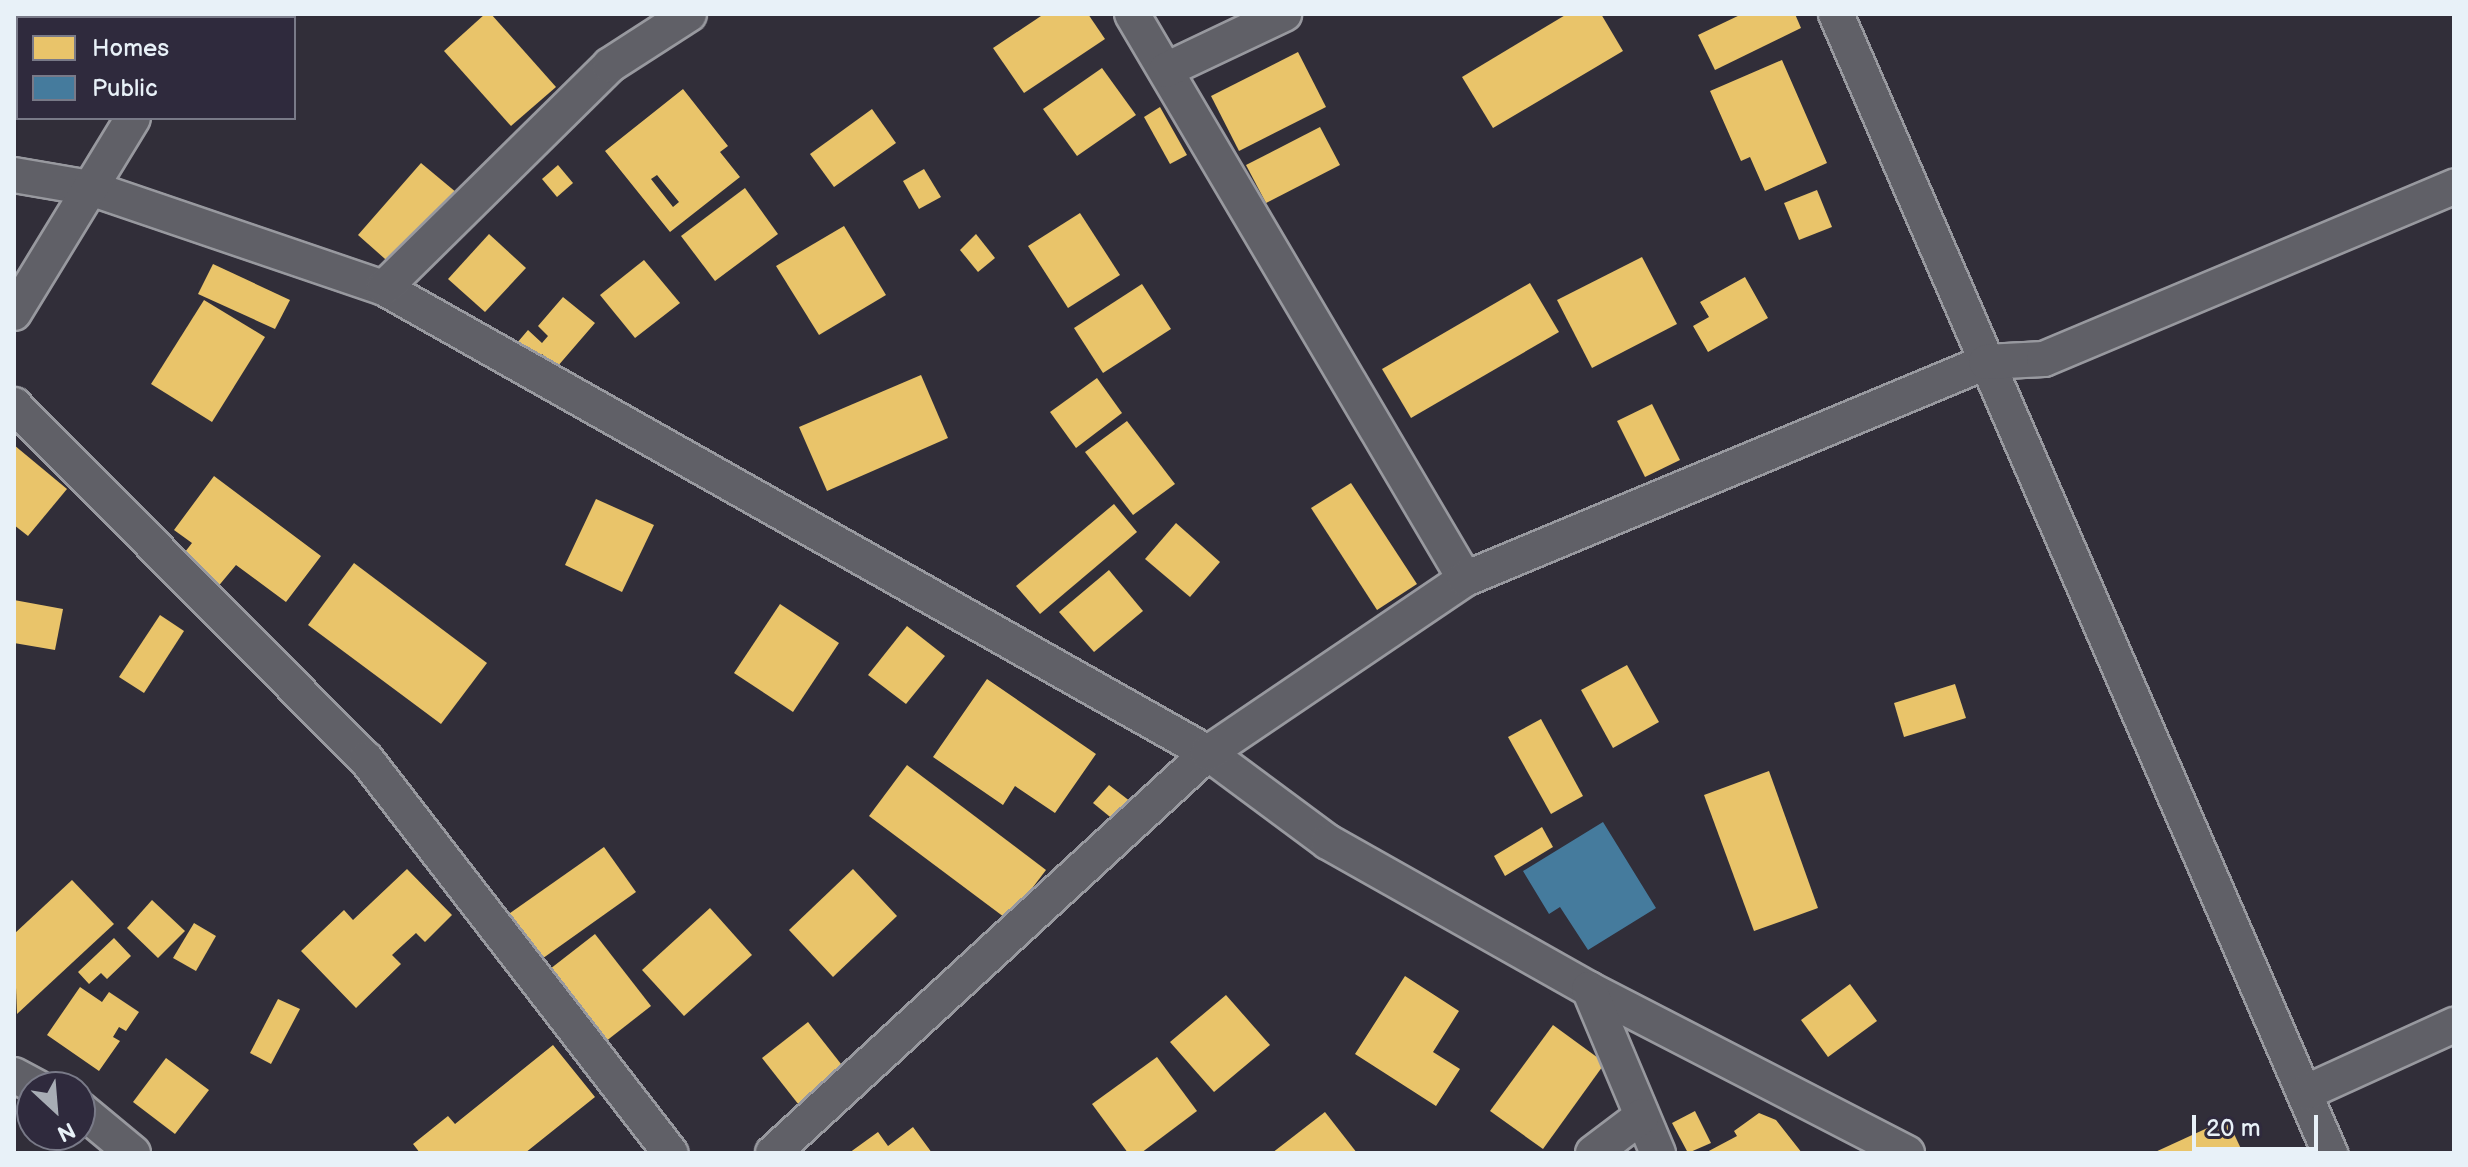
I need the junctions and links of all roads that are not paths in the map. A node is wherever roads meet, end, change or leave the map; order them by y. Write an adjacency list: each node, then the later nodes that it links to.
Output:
1 (689, 14): 10 (street)
2 (1132, 14): 5 (street)
3 (1284, 14): 5 (street)
4 (1836, 14): 12 (street)
5 (1166, 70): 14 (street)
6 (132, 120): 9 (street)
7 (14, 175): 9 (street)
8 (2454, 187): 12 (street)
9 (90, 188): 10 (street); 11 (street)
10 (384, 288): 15 (street)
11 (14, 313)
12 (1986, 362): 14 (street); 18 (street)
13 (14, 405): 22 (street)
14 (1465, 579): 15 (street)
15 (1208, 753): 16 (street); 23 (street)
16 (1589, 989): 19 (street); 26 (street)
17 (2454, 1025): 18 (street)
18 (2307, 1092): 27 (street)
19 (1642, 1116): 24 (street); 25 (street)
20 (96, 1122): 21 (street)
21 (133, 1153)
22 (671, 1153)
23 (773, 1153)
24 (1593, 1153)
25 (1658, 1153)
26 (1907, 1153)
27 (2330, 1153)

